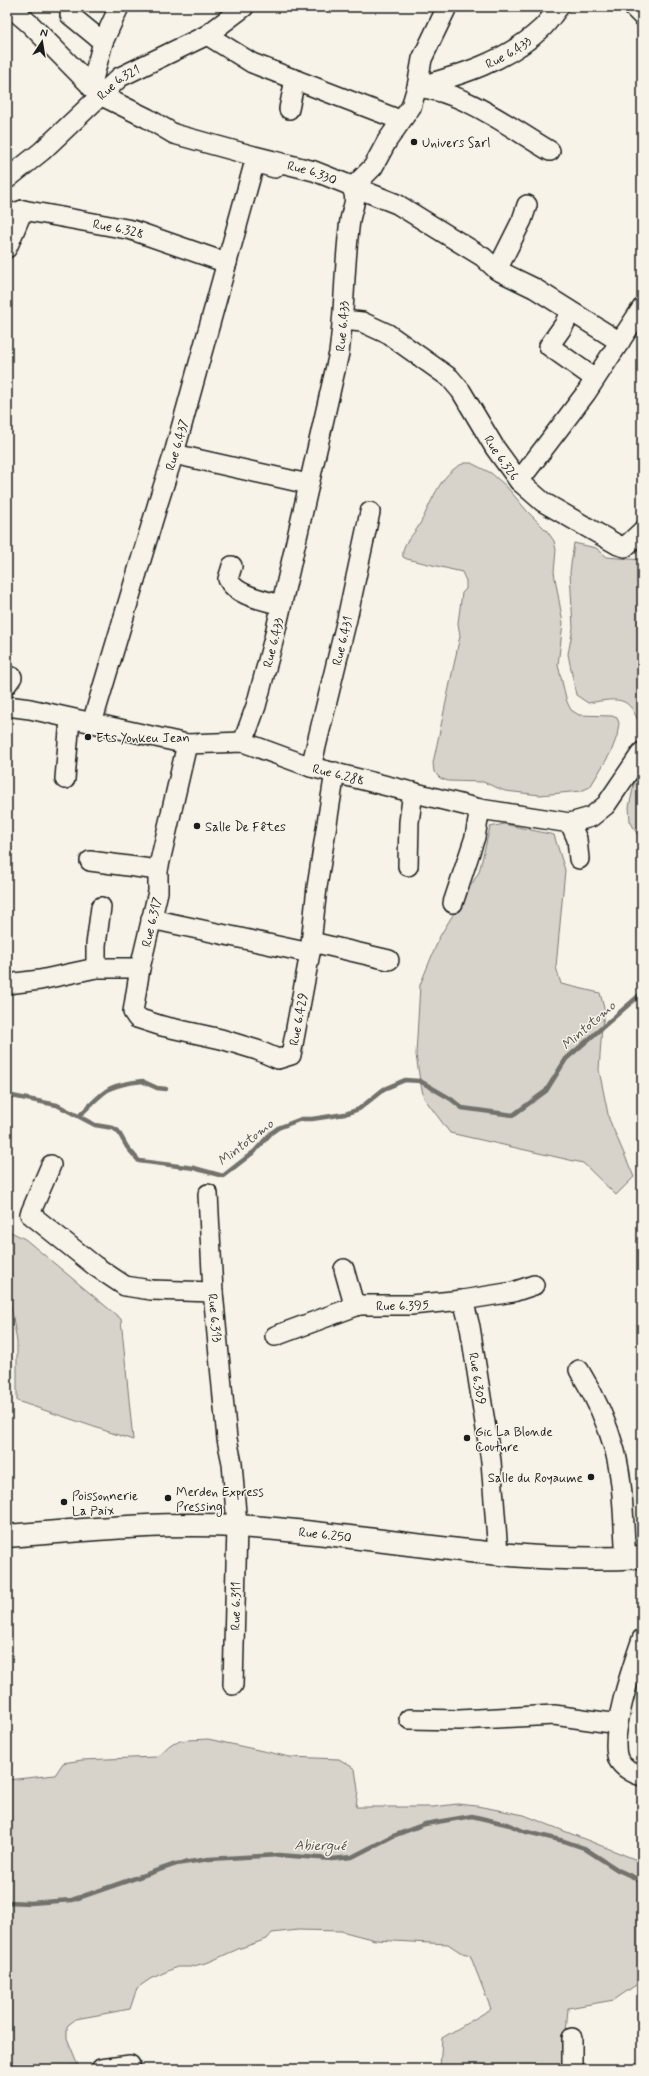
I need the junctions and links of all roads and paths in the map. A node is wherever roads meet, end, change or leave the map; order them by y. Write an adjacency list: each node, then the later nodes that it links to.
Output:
1 (119, 7): 10 (street)
2 (447, 7): 12 (street)
3 (559, 7): 12 (street, Rue 6.433)
4 (632, 7): 8 (street)
5 (232, 10): 9 (street, Rue 6.321)
6 (13, 11): 13 (street, Rue 6.330)
7 (70, 15): 10 (street)
8 (642, 16)
9 (207, 35): 11 (street); 13 (street, Rue 6.321)
10 (103, 42): 13 (street)
11 (295, 78): 14 (street); 15 (street)
12 (417, 87): 15 (street); 16 (street)
13 (96, 91): 17 (street, Rue 6.321); 18 (street, Rue 6.330)
14 (289, 109)
15 (400, 120): 18 (street)
16 (550, 151)
17 (7, 179)
18 (354, 192): 22 (street, Rue 6.437); 23 (street, Rue 6.330); 26 (street, Rue 6.433)
19 (527, 205): 23 (street)
20 (15, 212): 21 (street); 22 (street, Rue 6.328)
21 (7, 248)
22 (227, 262): 29 (street, Rue 6.437)
23 (497, 270): 25 (street, Rue 6.330)
24 (642, 308): 27 (street, Rue 6.326)
25 (570, 311): 27 (street, Rue 6.330); 28 (street)
26 (343, 320): 30 (street, Rue 6.326); 31 (street, Rue 6.433)
27 (620, 342): 28 (street, Rue 6.326)
28 (594, 378): 30 (street, Rue 6.326)
29 (174, 454): 31 (street); 38 (street, Rue 6.437)
30 (519, 481): 33 (street)
31 (308, 484): 35 (street, Rue 6.433)
32 (370, 512): 42 (street, Rue 6.431)
33 (642, 531)
34 (232, 566): 35 (street)
35 (281, 605): 39 (street, Rue 6.433)
36 (7, 706): 37 (street, Rue 6.288)
37 (70, 719): 38 (street, Rue 6.288); 44 (street)
38 (92, 723): 40 (street, Rue 6.288)
39 (243, 742): 40 (street, Rue 6.288); 42 (street, Rue 6.288)
40 (187, 744): 51 (street, Rue 6.317)
41 (642, 752): 47 (street, Rue 6.288)
42 (311, 767): 43 (street, Rue 6.288)
43 (335, 772): 45 (street, Rue 6.288); 55 (street, Rue 6.429)
44 (65, 779)
45 (413, 792): 46 (street, Rue 6.288); 50 (street)
46 (480, 809): 47 (street, Rue 6.288); 52 (street)
47 (570, 823): 48 (street)
48 (580, 859)
49 (90, 861): 51 (street)
50 (408, 866)
51 (158, 870): 54 (street, Rue 6.317)
52 (453, 903)
53 (101, 907): 57 (street)
54 (150, 919): 55 (street); 58 (street, Rue 6.317)
55 (311, 948): 56 (street); 58 (street, Rue 6.429)
56 (389, 960)
57 (96, 968): 58 (street); 59 (street)
58 (140, 968)
59 (7, 984)
60 (51, 1165): 64 (street, Rue 6.313)
61 (208, 1194): 64 (street)
62 (344, 1269): 66 (street)
63 (534, 1285): 65 (street, Rue 6.395)
64 (213, 1292): 69 (street, Rue 6.313)
65 (463, 1300): 66 (street, Rue 6.395); 71 (street, Rue 6.309)
66 (359, 1305): 67 (street, Rue 6.395)
67 (275, 1336)
68 (579, 1370): 72 (street)
69 (237, 1526): 70 (main road, Rue 6.250); 71 (main road, Rue 6.250); 74 (street, Rue 6.311)
70 (7, 1536)
71 (498, 1553): 72 (main road, Rue 6.250)
72 (634, 1558)
73 (642, 1639): 76 (street)
74 (233, 1686)
75 (409, 1719): 76 (street)
76 (618, 1724): 77 (street)
77 (642, 1776)
78 (572, 2038): 81 (street)
79 (130, 2065): 80 (street)
80 (101, 2069)
81 (572, 2069)

